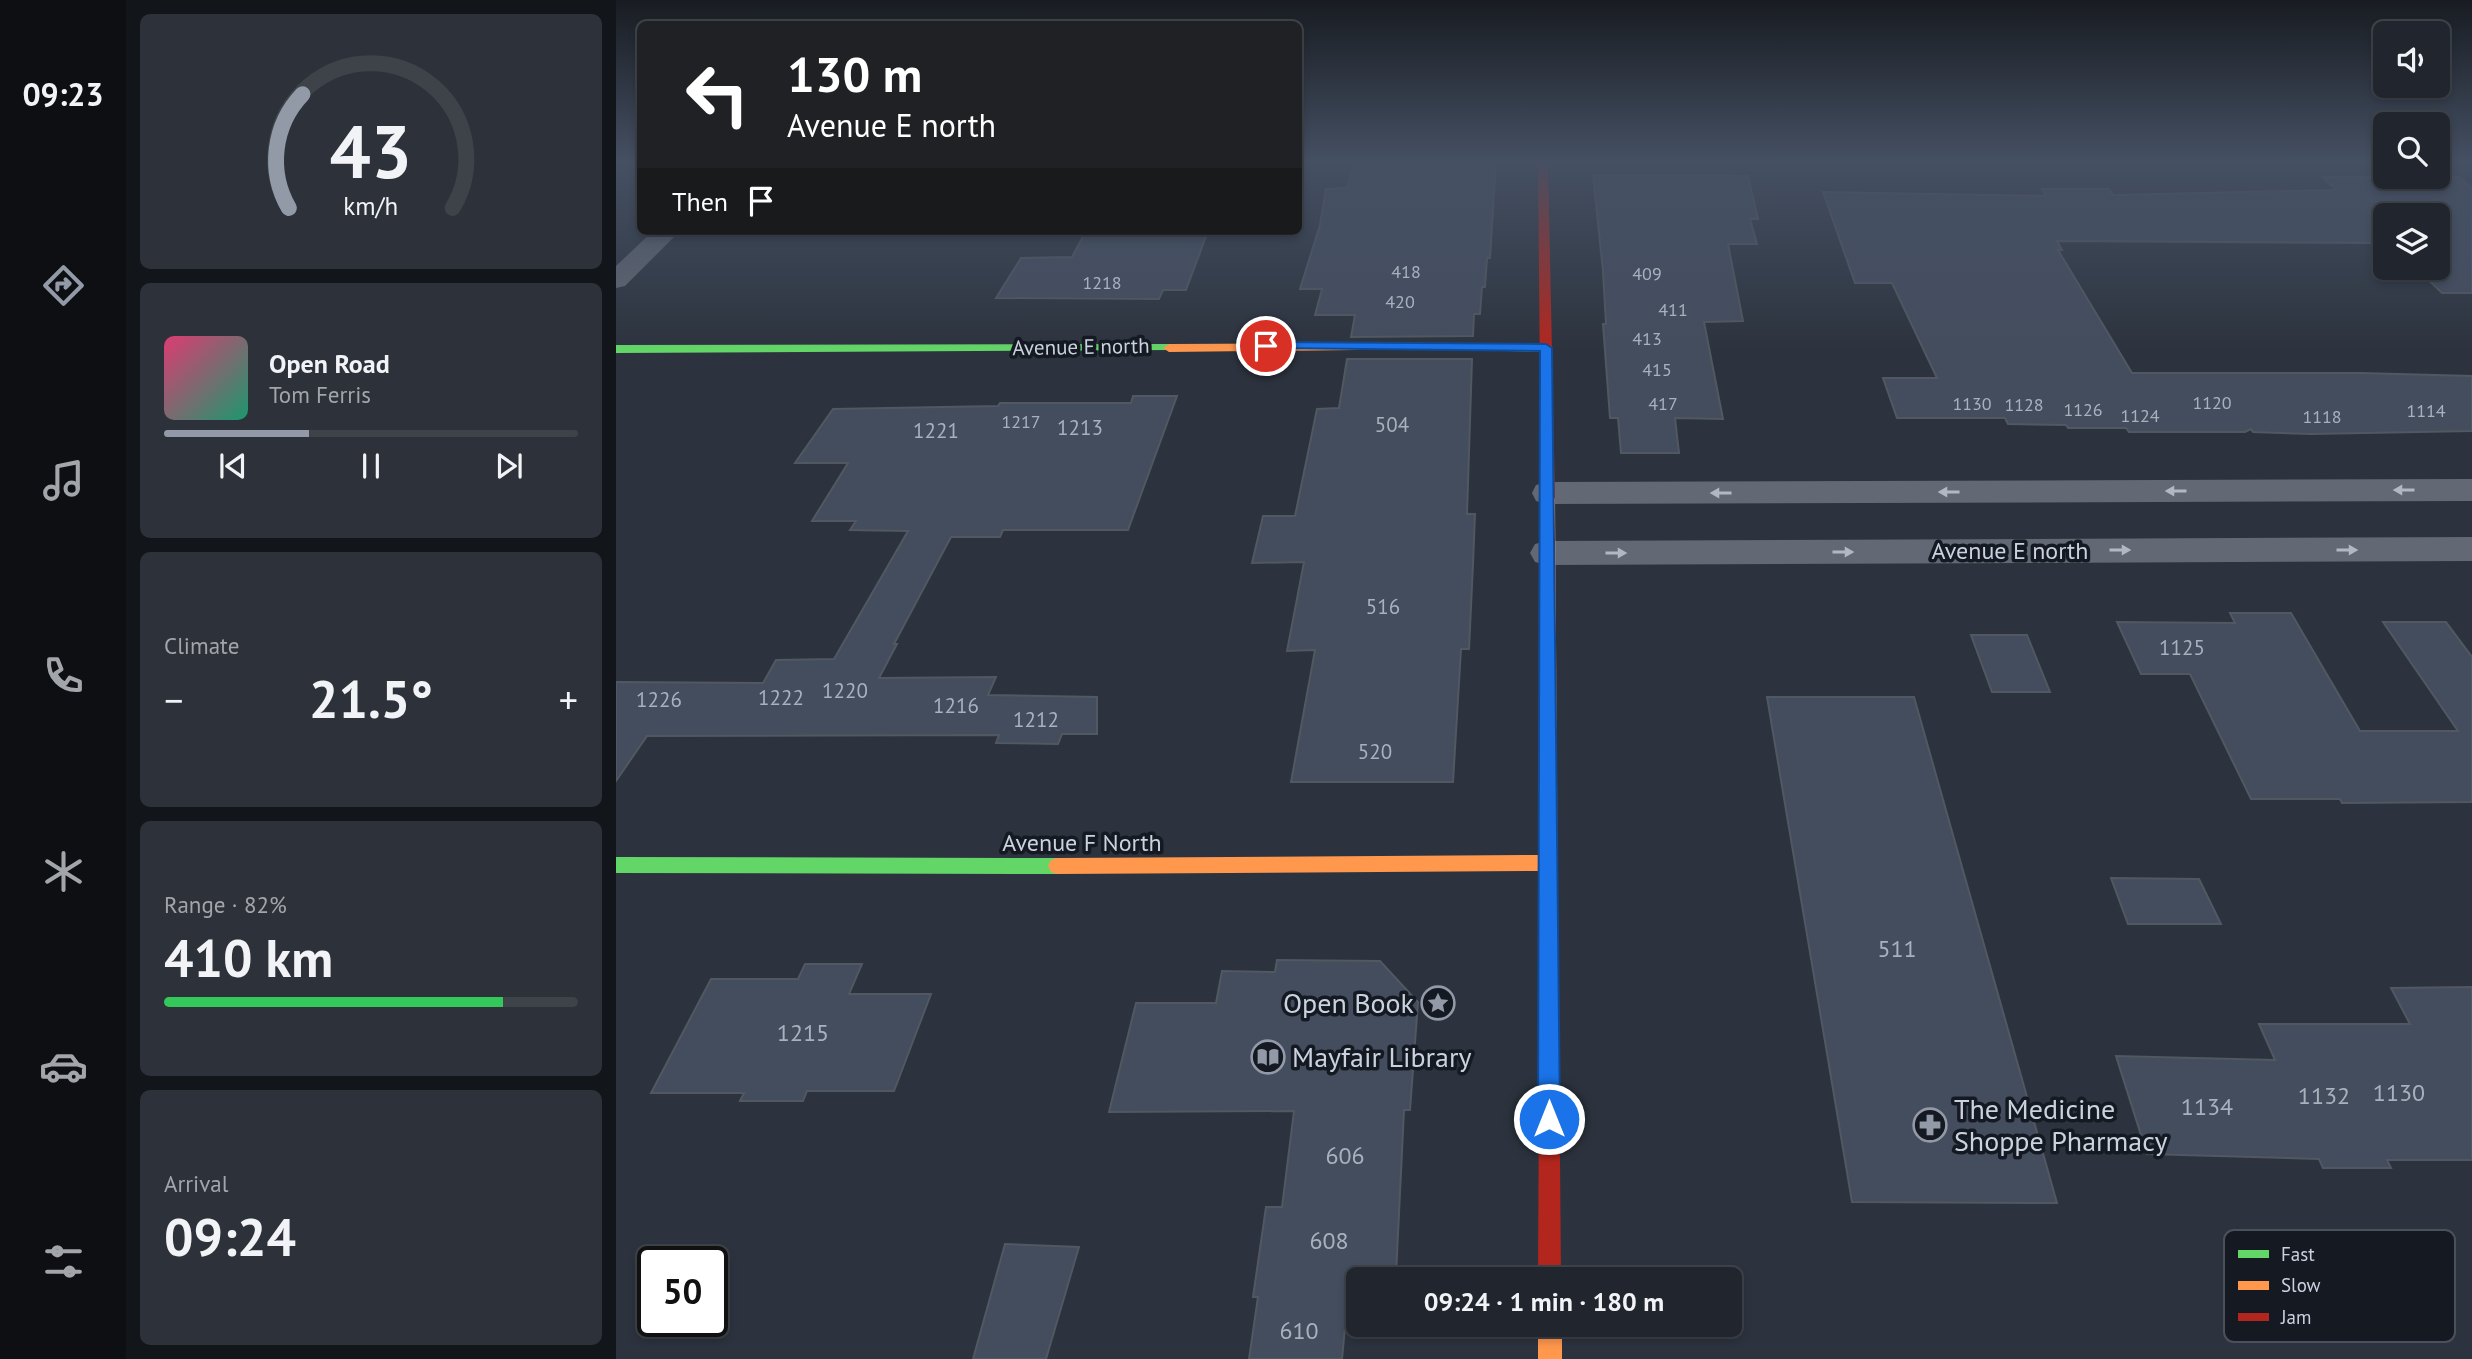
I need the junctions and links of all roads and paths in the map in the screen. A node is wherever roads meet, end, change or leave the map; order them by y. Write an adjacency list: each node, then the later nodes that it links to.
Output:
1 (1543, 223): 4 (street)
2 (663, 235): 3 (street)
3 (616, 280)
4 (1546, 348): 5 (street, Avenue E north); 7 (street)
5 (616, 349)
6 (2472, 490): 7 (street, one-way to 7)
7 (1548, 493): 9 (street)
8 (2472, 549): 9 (street, Avenue E north, one-way to 8)
9 (1547, 553): 10 (street)
10 (1548, 863): 11 (street, Avenue F North); 12 (street)
11 (616, 865)
12 (1550, 1267)
13 (1550, 1337): 14 (street)
14 (1550, 1359)

